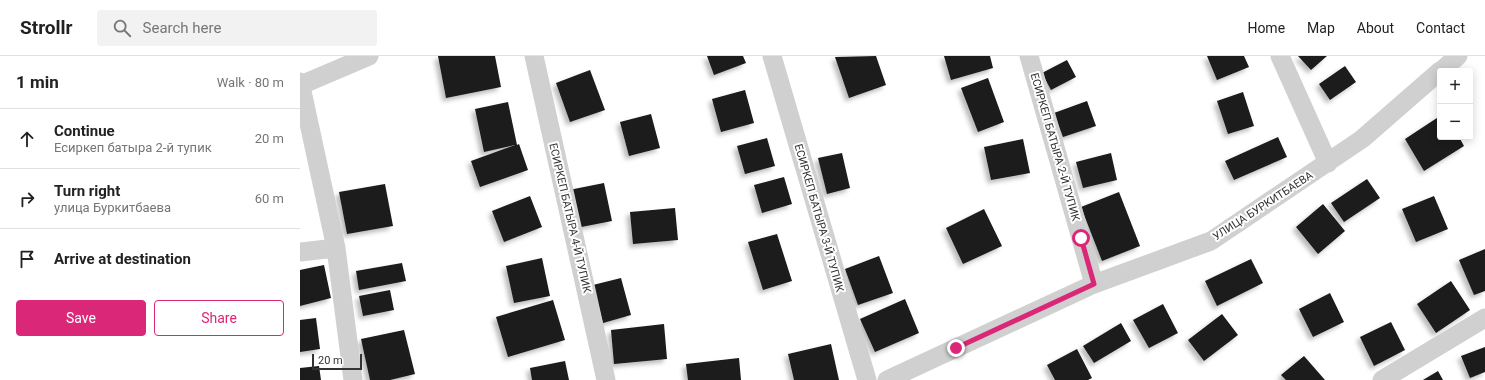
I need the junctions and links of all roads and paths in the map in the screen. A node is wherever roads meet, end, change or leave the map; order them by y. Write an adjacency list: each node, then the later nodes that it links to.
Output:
1 (369, 56): 9 (street)
2 (534, 56): 16 (street, ЕСИРКЕП БАТЫРА 4-Й ТУПИК)
3 (772, 56): 17 (street, ЕСИРКЕП БАТЫРА 3-Й ТУПИК)
4 (1029, 56): 13 (street, ЕСИРКЕП БАТЫРА 2-Й ТУПИК)
5 (1280, 56): 10 (street)
6 (1458, 56): 7 (street, УЛИЦА БУРКИТБАЕВА)
7 (1444, 68)
8 (1437, 74): 10 (street, УЛИЦА БУРКИТБАЕВА)
9 (300, 84): 11 (street)
10 (1328, 163): 13 (street, УЛИЦА БУРКИТБАЕВА)
11 (336, 248): 12 (street); 15 (street)
12 (300, 252)
13 (1094, 284): 18 (street, УЛИЦА БУРКИТБАЕВА)
14 (1485, 318): 19 (street)
15 (353, 380)
16 (606, 380)
17 (866, 380)
18 (887, 380)
19 (1382, 380)

